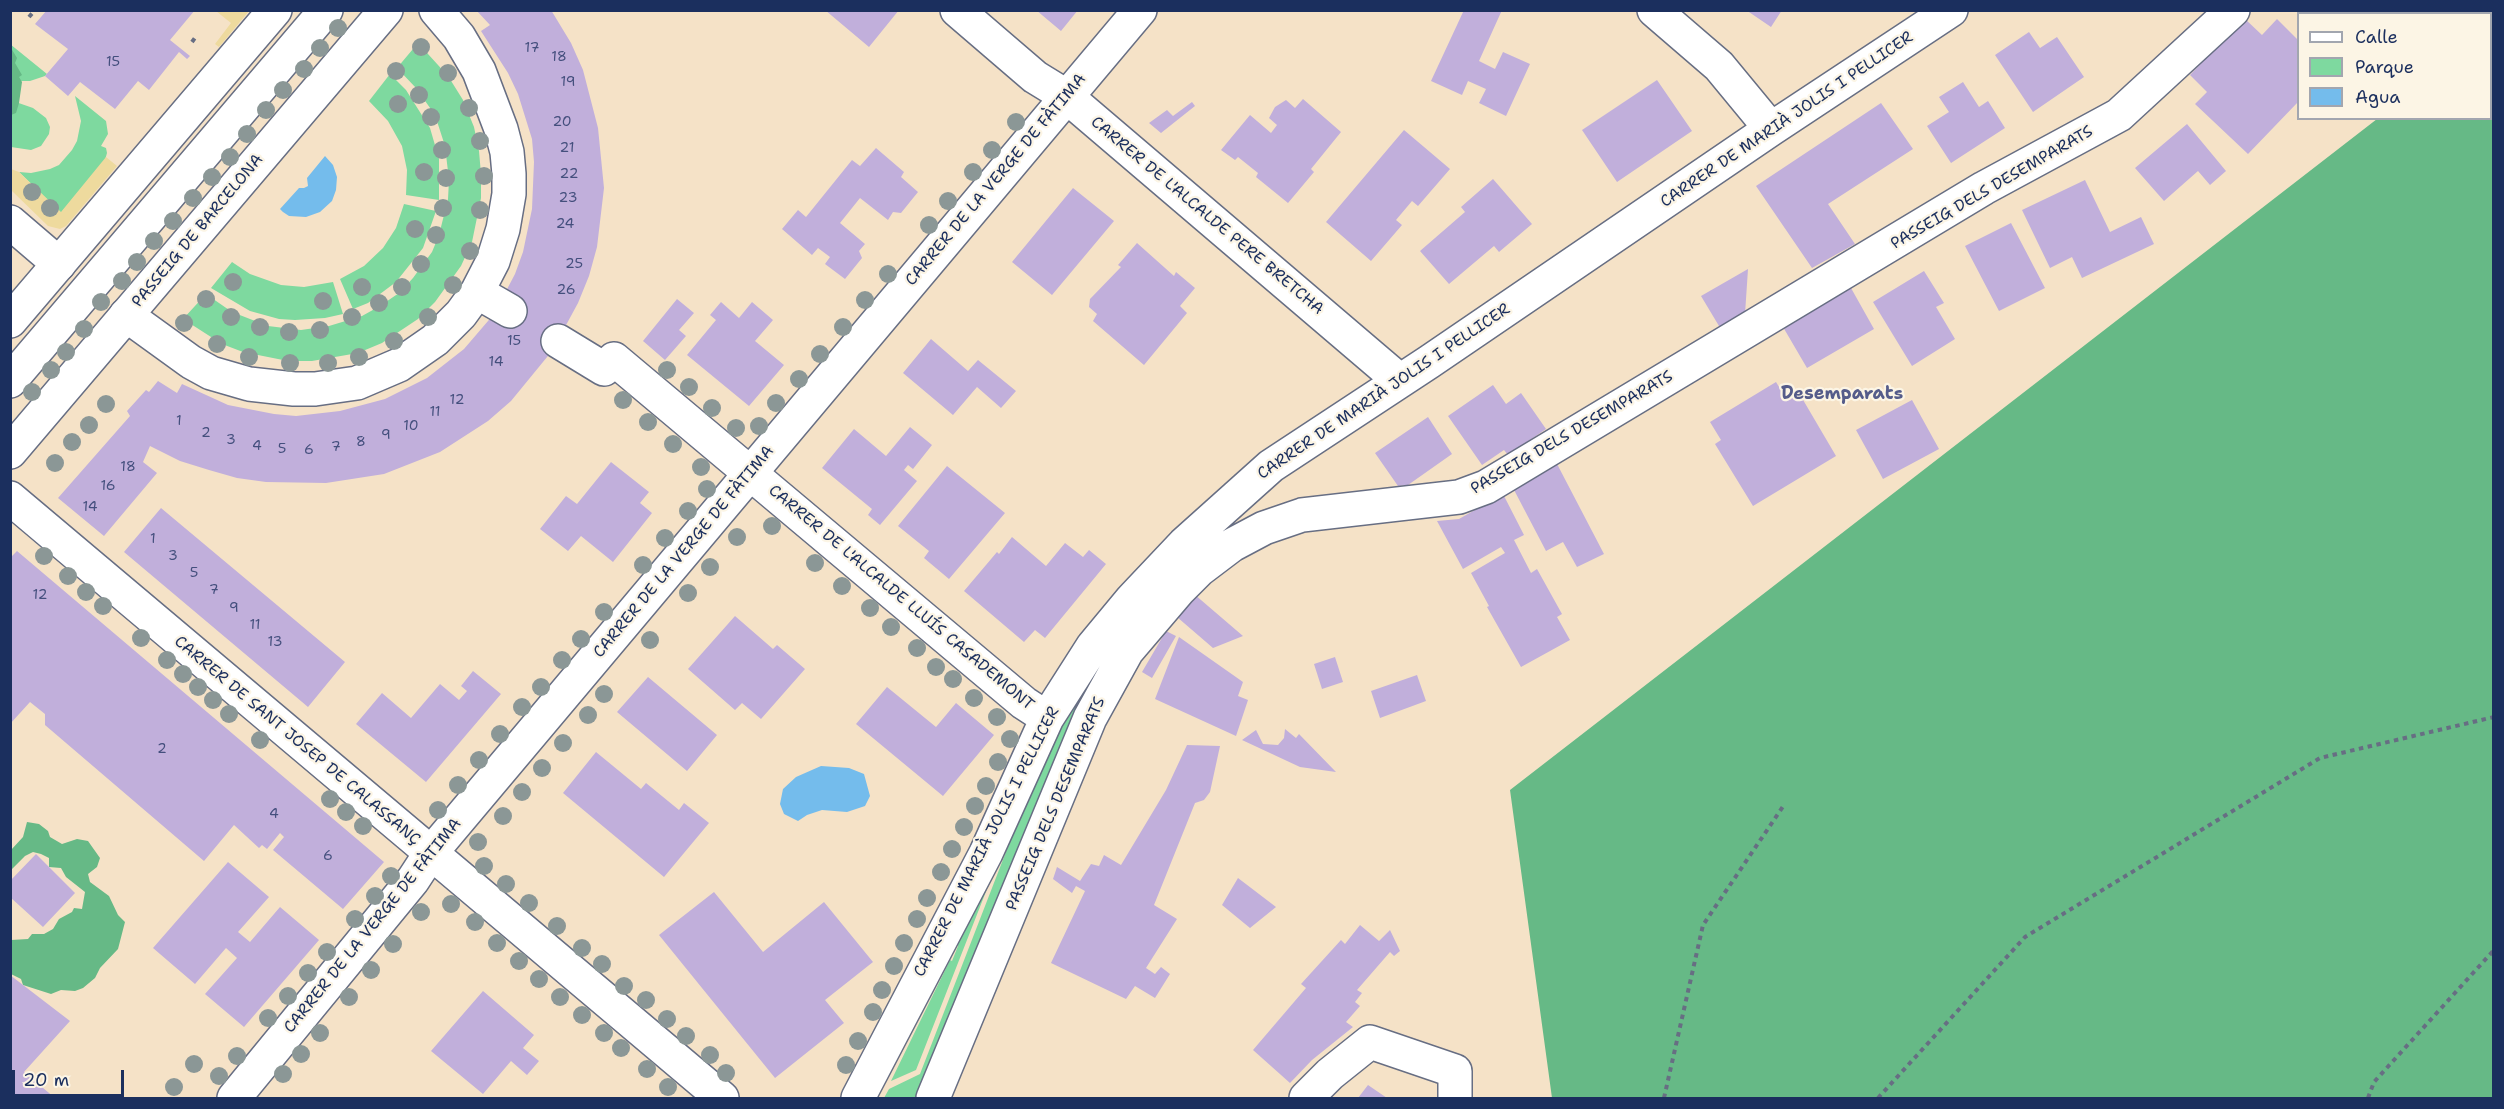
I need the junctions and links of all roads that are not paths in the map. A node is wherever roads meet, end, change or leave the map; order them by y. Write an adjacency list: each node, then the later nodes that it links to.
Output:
1 (275, 10): 13 (street)
2 (326, 10): 20 (street)
3 (386, 10): 16 (street, PASSEIG DE BARCELONA)
4 (436, 10): 14 (street)
5 (957, 10): 10 (street, CARRER DE L'ALCALDE PERE BRETCHA)
6 (1140, 10): 10 (street, CARRER DE LA VERGE DE FÀTIMA)
7 (1654, 10): 11 (street)
8 (1951, 10): 11 (street, CARRER DE MARIÀ JOLIS I PELLICER)
9 (2233, 10): 30 (street, PASSEIG DELS DESEMPARATS)
10 (1066, 96): 19 (street, CARRER DE L'ALCALDE PERE BRETCHA); 22 (street, CARRER DE LA VERGE DE FÀTIMA)
11 (1770, 129): 19 (street, CARRER DE MARIÀ JOLIS I PELLICER)
12 (10, 222): 13 (street)
13 (59, 264): 17 (street)
14 (477, 292): 15 (street); 16 (street)
15 (510, 311)
16 (126, 315): 21 (street, PASSEIG DE BARCELONA)
17 (10, 321)
18 (558, 341): 22 (street, CARRER DE L'ALCALDE LLUÍS CASADEMONT)
19 (1399, 380): 24 (street, CARRER DE MARIÀ JOLIS I PELLICER)
20 (10, 381)
21 (10, 452)
22 (751, 473): 24 (street, CARRER DE L'ALCALDE LLUÍS CASADEMONT); 25 (street, CARRER DE LA VERGE DE FÀTIMA)
23 (10, 498): 25 (street, CARRER DE SANT JOSEP DE CALASSANÇ)
24 (1047, 718): 29 (street, CARRER DE MARIÀ JOLIS I PELLICER)
25 (430, 854): 27 (street, CARRER DE LA VERGE DE FÀTIMA); 28 (street, CARRER DE SANT JOSEP DE CALASSANÇ)
26 (1455, 1085): 31 (street)
27 (234, 1098)
28 (722, 1098)
29 (858, 1098)
30 (933, 1098)
31 (1306, 1098)

